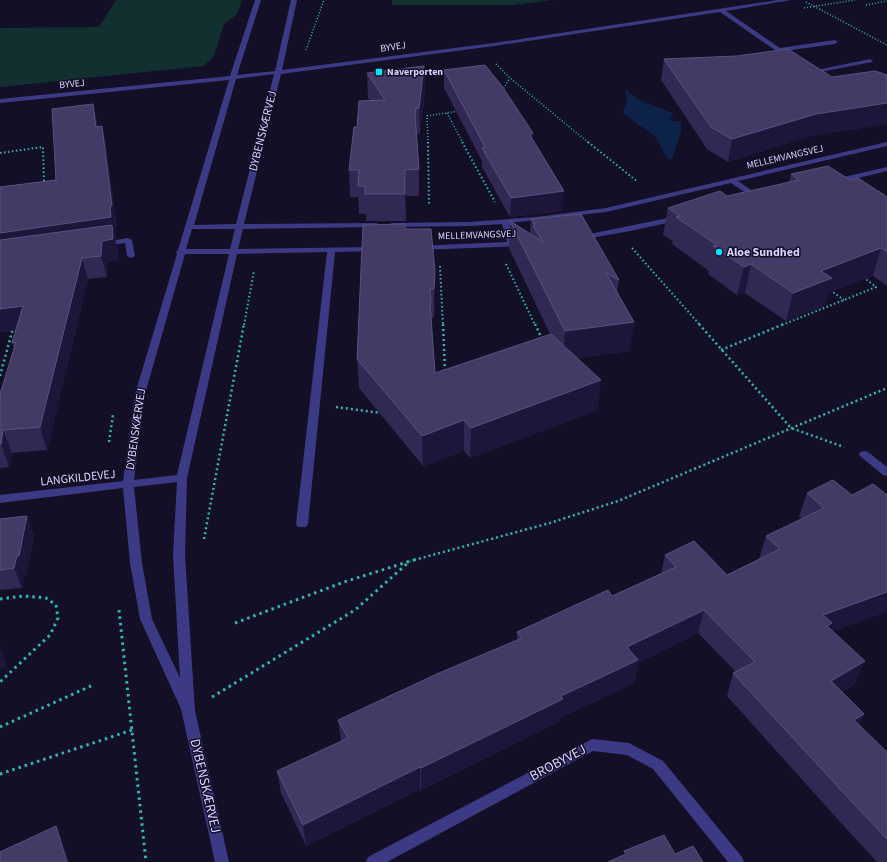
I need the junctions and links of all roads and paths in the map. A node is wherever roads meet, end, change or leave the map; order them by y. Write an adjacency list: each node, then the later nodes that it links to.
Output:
1 (258, 0): 18 (street)
2 (294, 0): 15 (street)
3 (788, 0): 7 (street, BYVEJ)
4 (802, 0): 9 (path)
5 (887, 1): 6 (path)
6 (866, 5)
7 (722, 10): 10 (street); 15 (street, BYVEJ)
8 (835, 42): 10 (street)
9 (887, 45)
10 (779, 50): 13 (street)
11 (492, 59): 19 (path)
12 (870, 61): 16 (street)
13 (798, 63)
14 (804, 67): 16 (street)
15 (278, 72): 18 (street, BYVEJ); 36 (street, DYBENSKÆRVEJ)
16 (810, 72): 17 (street)
17 (816, 76)
18 (234, 77): 21 (street, BYVEJ); 35 (street, DYBENSKÆRVEJ)
19 (510, 78): 20 (path); 30 (path)
20 (502, 91)
21 (0, 101)
22 (463, 110): 23 (path)
23 (447, 113): 33 (path); 34 (path)
24 (887, 144): 27 (street, MELLEMVANGSVEJ)
25 (0, 153): 29 (path)
26 (887, 169): 28 (street)
27 (732, 180): 30 (street, MELLEMVANGSVEJ); 31 (street)
28 (825, 184)
29 (44, 185)
30 (657, 198): 33 (street, MELLEMVANGSVEJ)
31 (744, 202)
32 (688, 216): 37 (street)
33 (505, 221): 34 (street, MELLEMVANGSVEJ); 40 (street)
34 (429, 224): 36 (street, MELLEMVANGSVEJ)
35 (188, 227): 36 (street, MELLEMVANGSVEJ); 47 (street, DYBENSKÆRVEJ)
36 (239, 227): 48 (street, DYBENSKÆRVEJ)
37 (617, 231): 38 (street); 55 (path)
38 (575, 239)
39 (533, 243): 40 (street, MELLEMVANGSVEJ)
40 (512, 244): 42 (street, MELLEMVANGSVEJ); 54 (path)
41 (91, 246): 49 (street)
42 (439, 247): 44 (street, MELLEMVANGSVEJ); 57 (path)
43 (385, 248): 45 (street)
44 (408, 248)
45 (331, 250): 46 (street); 59 (street)
46 (258, 251): 48 (street); 68 (path)
47 (180, 252): 48 (street); 65 (street, DYBENSKÆRVEJ)
48 (233, 252): 64 (street, DYBENSKÆRVEJ)
49 (131, 256)
50 (858, 273): 52 (path)
51 (825, 287): 52 (path)
52 (844, 300): 55 (path)
53 (15, 323): 56 (path)
54 (544, 343)
55 (722, 350): 61 (path)
56 (0, 376)
57 (445, 378)
58 (887, 388): 61 (path)
59 (315, 404): 60 (path); 67 (street)
60 (382, 413)
61 (791, 428): 62 (path); 69 (path)
62 (864, 454): 63 (street)
63 (887, 472)
64 (182, 478): 65 (street, LANGKILDEVEJ); 74 (street, DYBENSKÆRVEJ)
65 (128, 485): 66 (street, LANGKILDEVEJ); 74 (street, DYBENSKÆRVEJ)
66 (0, 499)
67 (302, 524)
68 (204, 540)
69 (411, 561): 71 (path); 74 (path)
70 (0, 598): 72 (path)
71 (235, 623)
72 (0, 682)
73 (93, 685): 75 (path)
74 (188, 711): 78 (street, DYBENSKÆRVEJ)
75 (0, 727)
76 (132, 730): 77 (path)
77 (0, 774)
78 (222, 862)
79 (373, 862): 80 (street, BROBYVEJ)
80 (737, 862)

